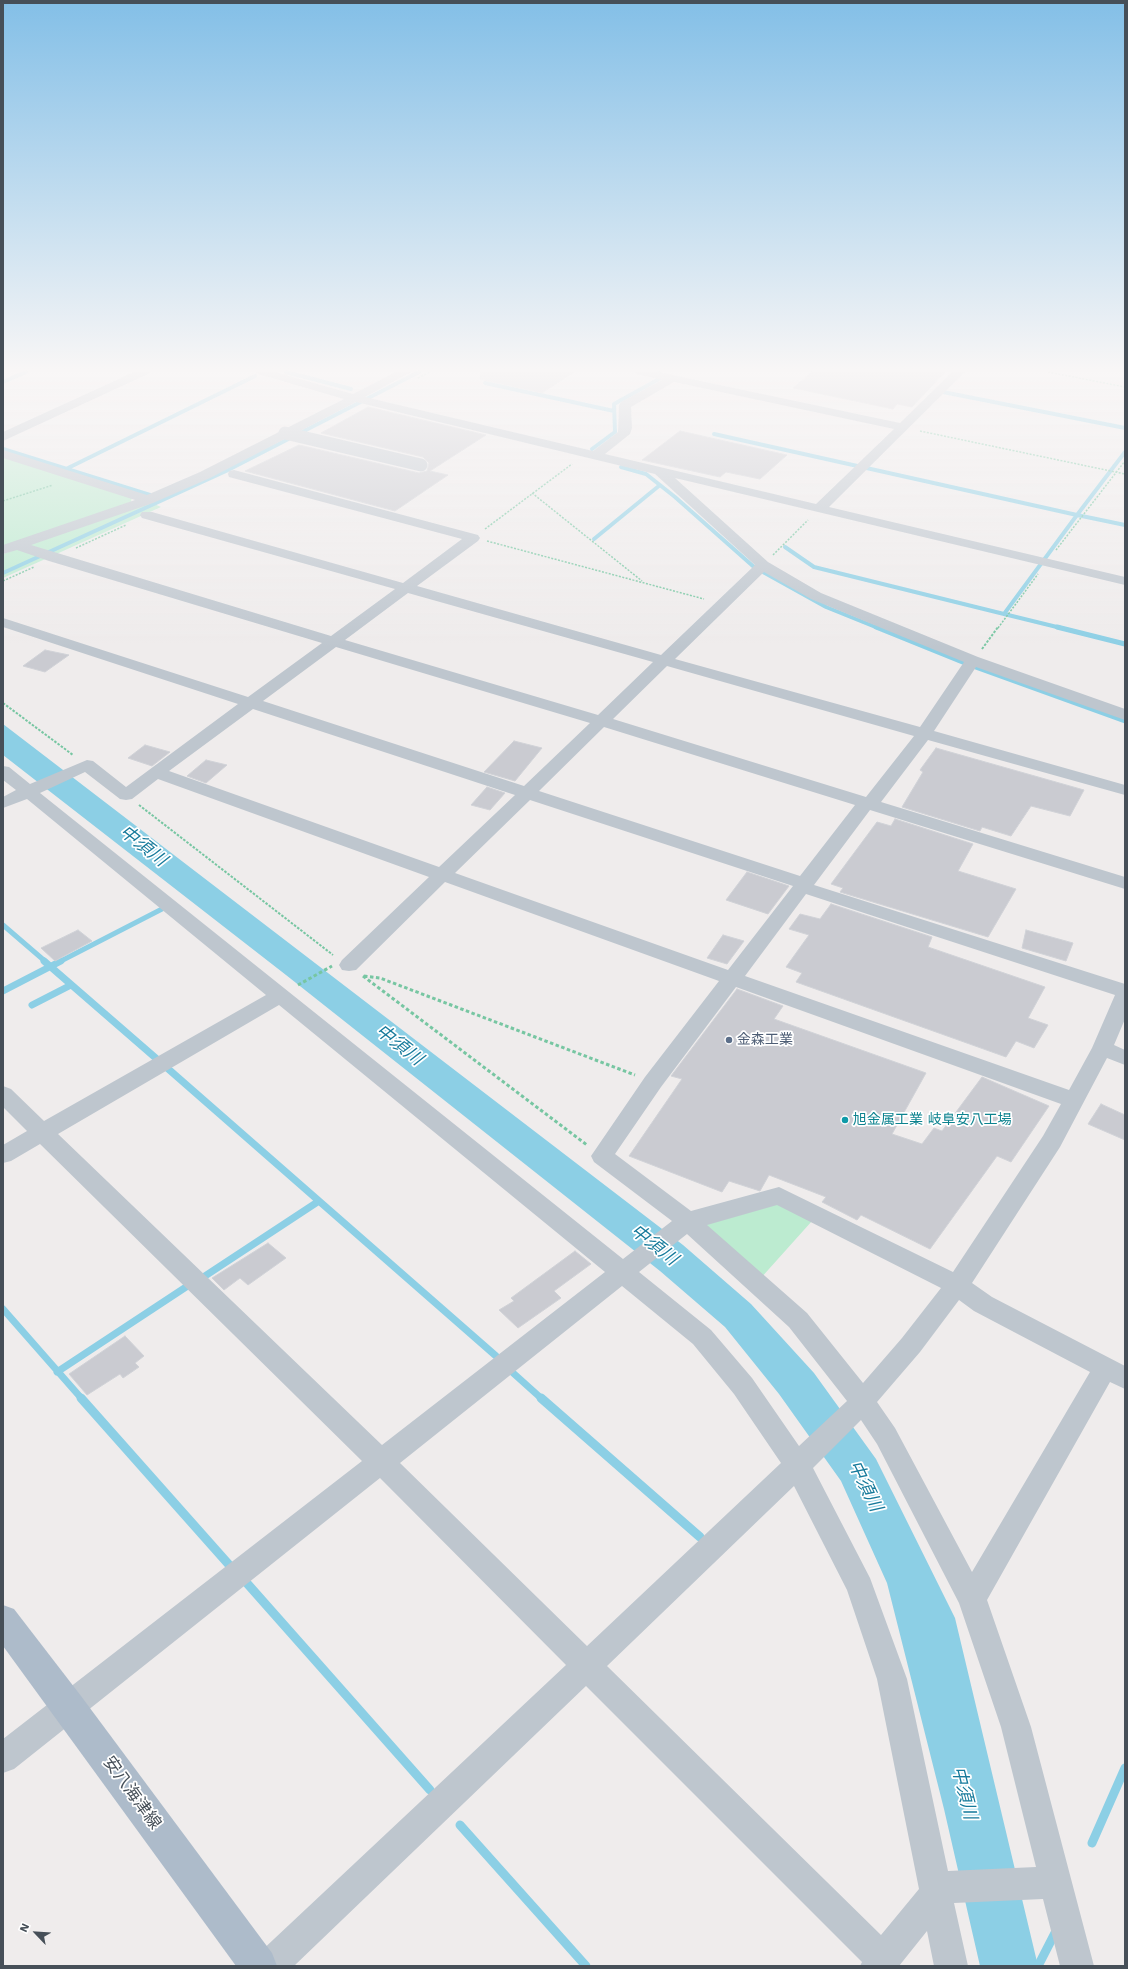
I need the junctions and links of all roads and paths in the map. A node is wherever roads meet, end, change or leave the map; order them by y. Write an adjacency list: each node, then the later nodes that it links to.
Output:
1 (34, 464): 16 (street)
2 (226, 464): 16 (street)
3 (416, 464): 9 (street, bridge)
4 (576, 464): 15 (path)
5 (628, 464): 10 (street)
6 (865, 464): 18 (street)
7 (1078, 464): 11 (path)
8 (1123, 464): 11 (path)
9 (421, 465)
10 (658, 471): 18 (street); 24 (street)
11 (1117, 472): 13 (path)
12 (234, 474): 20 (street)
13 (1125, 474)
14 (58, 484): 17 (path)
15 (532, 493): 20 (path); 27 (path)
16 (148, 500): 21 (street)
17 (3, 502)
18 (819, 509): 24 (path); 26 (street)
19 (147, 516): 28 (street)
20 (473, 538): 27 (path); 28 (street)
21 (17, 545): 22 (street); 23 (street)
22 (3, 550)
23 (53, 557): 25 (path); 31 (street)
24 (763, 565): 29 (street); 33 (street)
25 (3, 581)
26 (1125, 581)
27 (644, 583): 29 (path)
28 (405, 588): 31 (street); 32 (street)
29 (722, 604): 32 (street)
30 (3, 622): 34 (street)
31 (333, 641): 34 (street); 37 (street)
32 (663, 660): 37 (street); 38 (street)
33 (973, 660): 36 (street); 38 (street)
34 (252, 702): 41 (street); 44 (street)
35 (3, 703): 39 (path)
36 (1125, 715)
37 (601, 722): 44 (street); 46 (street)
38 (925, 733): 43 (street); 46 (street)
39 (81, 768): 41 (street); 42 (street)
40 (3, 771): 42 (street)
41 (157, 773): 47 (street)
42 (33, 789): 45 (street); 55 (street)
43 (1125, 790)
44 (526, 792): 47 (street); 49 (street)
45 (3, 803)
46 (868, 804): 48 (street); 49 (street)
47 (443, 874): 50 (street); 53 (street)
48 (1125, 883)
49 (803, 885): 53 (street); 54 (street)
50 (349, 965)
51 (329, 967): 55 (path)
52 (362, 976): 59 (path)
53 (734, 978): 59 (street); 61 (street)
54 (1125, 991)
55 (286, 992): 62 (street); 65 (street)
56 (1125, 995): 57 (street)
57 (1102, 1048): 58 (street); 61 (street)
58 (1125, 1058)
59 (653, 1082): 64 (street)
60 (3, 1094): 62 (street)
61 (1073, 1100): 66 (street)
62 (42, 1133): 63 (street); 69 (street)
63 (3, 1155)
64 (684, 1224): 65 (street); 66 (street); 68 (street)
65 (628, 1268): 69 (street); 70 (street)
66 (957, 1285): 67 (street); 68 (street)
67 (1115, 1373): 71 (street)
68 (859, 1404): 70 (street); 71 (street)
69 (382, 1463): 73 (street); 74 (street)
70 (800, 1463): 73 (street); 77 (street)
71 (972, 1599): 82 (street)
72 (3, 1620): 74 (main road, 安八海津線)
73 (587, 1665): 78 (street); 80 (street)
74 (69, 1707): 75 (street); 79 (main road, 安八海津線)
75 (3, 1758)
76 (1042, 1883): 77 (street)
77 (941, 1890): 78 (street); 81 (street)
78 (880, 1963)
79 (259, 1966)
80 (270, 1966)
81 (951, 1966)
82 (1077, 1966)

